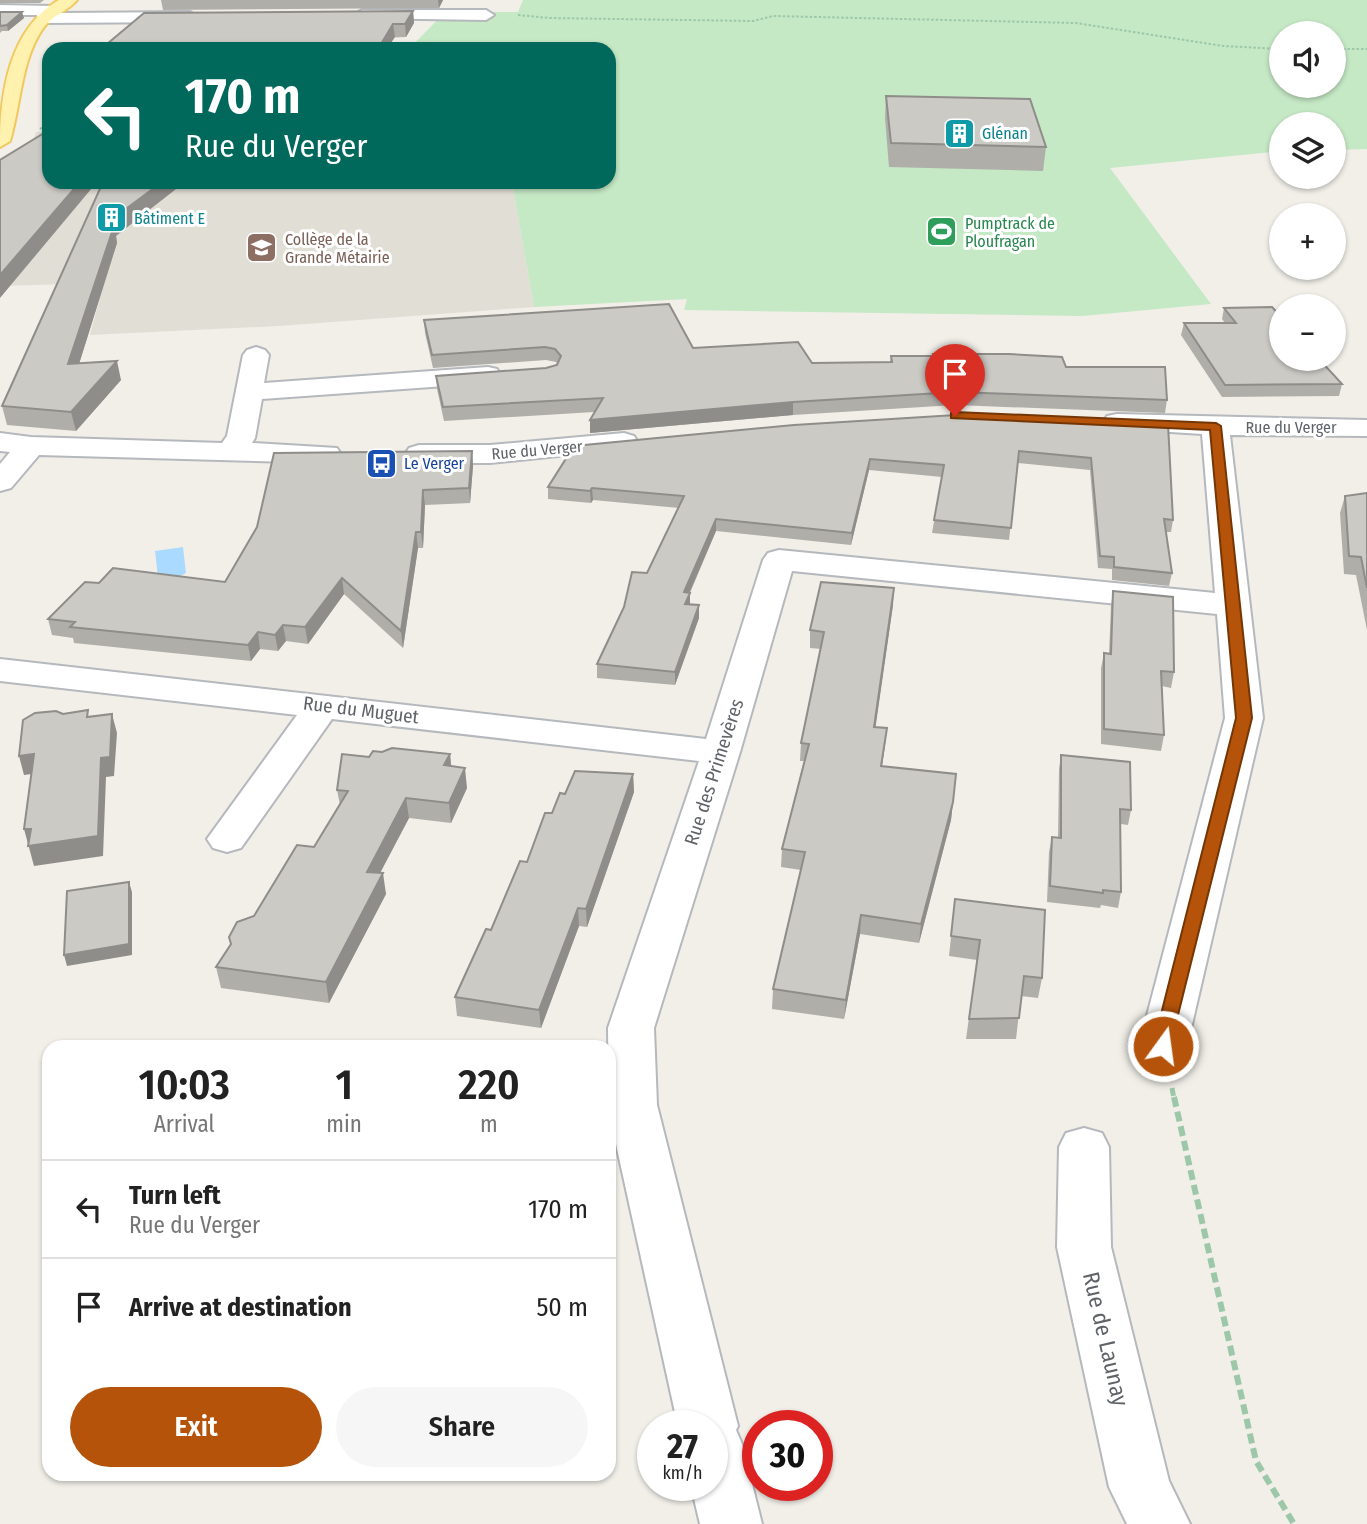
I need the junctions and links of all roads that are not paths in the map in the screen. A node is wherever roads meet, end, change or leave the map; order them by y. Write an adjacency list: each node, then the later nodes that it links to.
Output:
1 (70, 0): 4 (main road)
2 (165, 0): 8 (street)
3 (0, 10): 4 (street)
4 (48, 14): 8 (street); 9 (main road)
5 (486, 15): 7 (street)
6 (212, 16): 8 (street)
7 (346, 16)
8 (145, 17)
9 (8, 87): 10 (main road)
10 (0, 141)
11 (256, 355): 13 (street)
12 (519, 373): 13 (street)
13 (249, 392): 20 (street)
14 (1092, 421): 15 (street, Rue du Verger)
15 (1216, 426): 16 (street, Rue du Verger); 24 (street)
16 (1367, 428)
17 (655, 439): 22 (street, Rue du Verger)
18 (0, 442): 19 (street)
19 (32, 446): 20 (street); 23 (street)
20 (228, 453): 21 (street)
21 (355, 454)
22 (395, 454)
23 (0, 482)
24 (1232, 605): 27 (street, Rue des Primevères); 29 (street)
25 (0, 670): 26 (street, Rue du Muguet)
26 (322, 706): 27 (street, Rue du Muguet); 28 (street)
27 (721, 752): 31 (street, Rue des Primevères)
28 (227, 839)
29 (1163, 1046)
30 (1084, 1147): 34 (street, Rue de Launay)
31 (704, 1410)
32 (726, 1501): 33 (street)
33 (731, 1524)
34 (1159, 1524)

